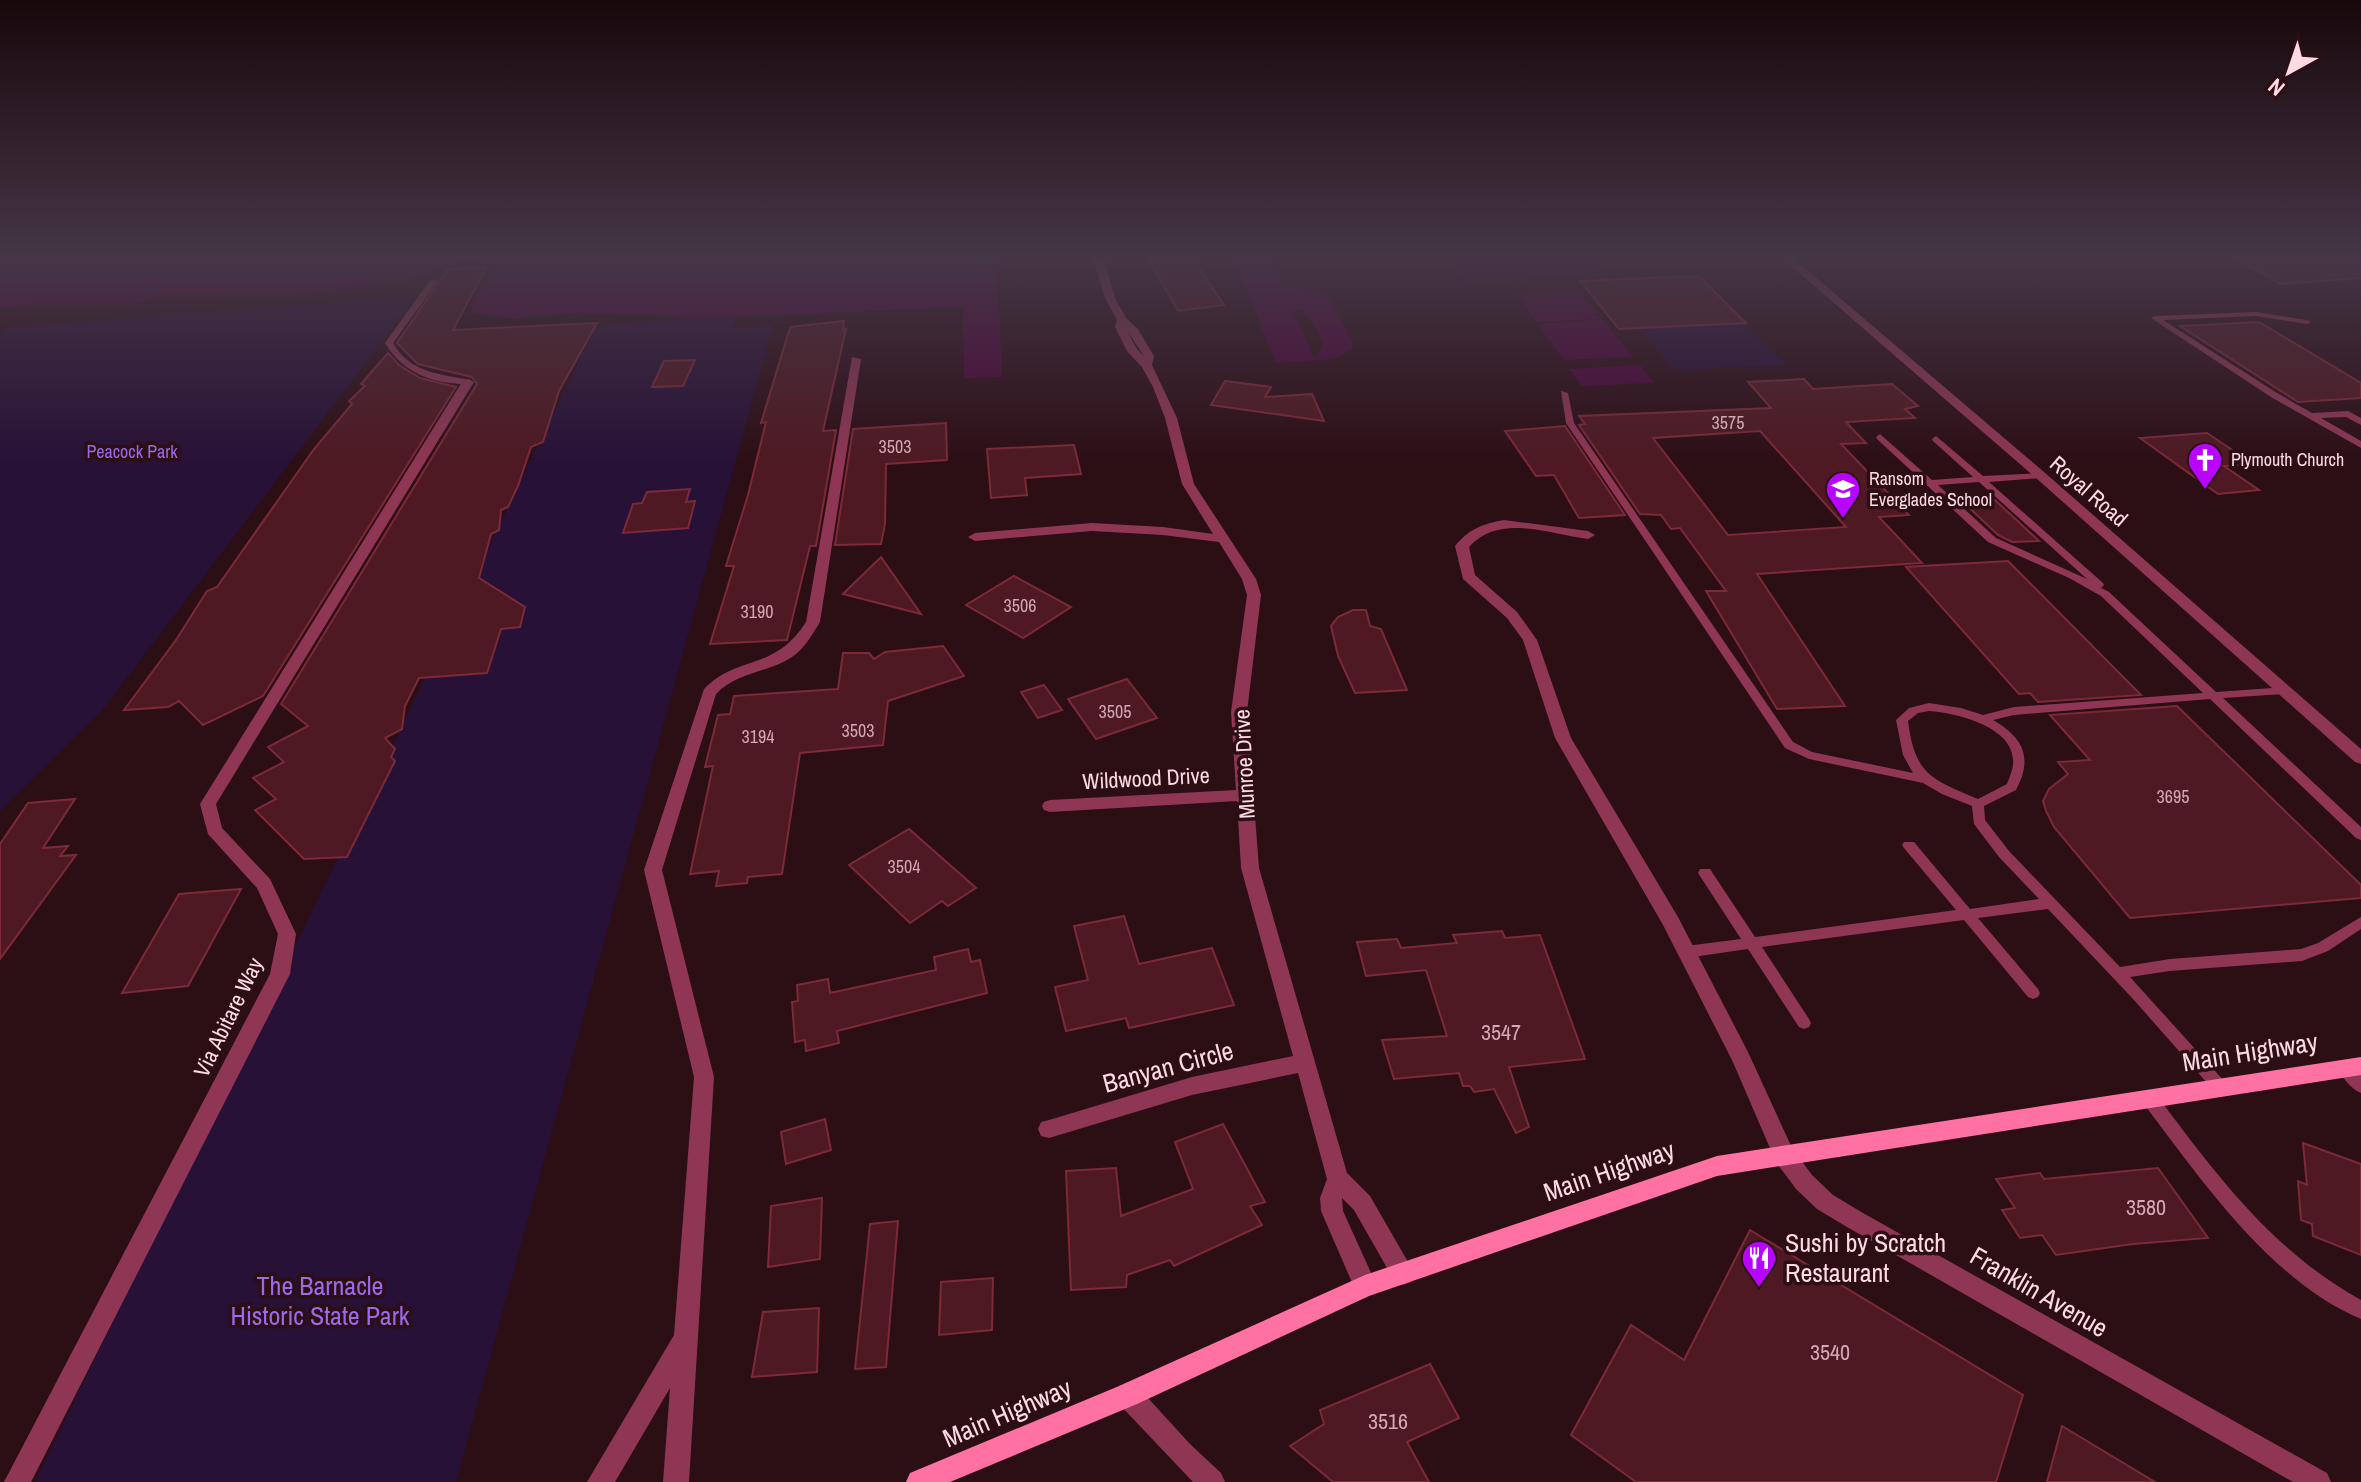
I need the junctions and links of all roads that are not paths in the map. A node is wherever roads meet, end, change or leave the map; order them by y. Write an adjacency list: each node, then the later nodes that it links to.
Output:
1 (400, 327): 6 (lane)
2 (1132, 327): 18 (street, Munroe Drive)
3 (1868, 327): 13 (street, Royal Road)
4 (2169, 327): 8 (lane)
5 (856, 359): 50 (street)
6 (468, 382): 52 (street, Via Abitare Way)
7 (1564, 393): 24 (lane)
8 (2309, 416): 9 (lane); 12 (lane)
9 (2361, 422)
10 (1880, 437): 15 (lane)
11 (1936, 439): 14 (lane)
12 (2361, 445)
13 (2040, 475): 14 (lane); 20 (street, Royal Road)
14 (1983, 479): 15 (lane); 19 (lane)
15 (1932, 483): 19 (lane)
16 (1588, 535): 35 (street, Franklin Avenue)
17 (975, 537): 18 (street)
18 (1224, 539): 25 (street, Munroe Drive)
19 (2105, 594): 21 (lane)
20 (2283, 690): 21 (lane); 23 (street, Royal Road)
21 (2214, 695): 22 (lane); 28 (lane)
22 (1983, 719): 24 (lane); 26 (lane)
23 (2361, 758)
24 (1922, 779): 26 (lane)
25 (1246, 795): 27 (street, Wildwood Drive); 39 (street, Munroe Drive)
26 (1978, 804): 31 (lane)
27 (1050, 806)
28 (2361, 835)
29 (1909, 845): 32 (lane)
30 (1705, 873): 34 (lane)
31 (2051, 903): 32 (lane); 36 (lane)
32 (1966, 914): 34 (lane); 37 (lane)
33 (2361, 922): 36 (lane)
34 (1753, 943): 35 (lane); 38 (lane)
35 (1686, 952): 45 (street, Franklin Avenue)
36 (2117, 973): 42 (lane)
37 (2033, 993)
38 (1804, 1023)
39 (1303, 1063): 44 (street, Banyan Circle); 46 (street, Munroe Drive)
40 (2353, 1067): 41 (lane); 42 (main road, Main Highway)
41 (2361, 1086)
42 (2220, 1087): 43 (main road, Main Highway)
43 (2149, 1098): 45 (main road, Main Highway); 49 (lane)
44 (1049, 1129)
45 (1784, 1155): 47 (main road, Main Highway); 57 (street, Franklin Avenue)
46 (1338, 1179): 47 (street, Munroe Drive); 48 (street, Munroe Drive)
47 (1403, 1274): 48 (main road, Main Highway)
48 (1365, 1286): 51 (main road, Main Highway)
49 (2361, 1310)
50 (686, 1338): 53 (street); 54 (street)
51 (1128, 1395): 55 (main road, Main Highway); 56 (street)
52 (17, 1482)
53 (600, 1482)
54 (676, 1482)
55 (919, 1482)
56 (1212, 1482)
57 (2318, 1482)

